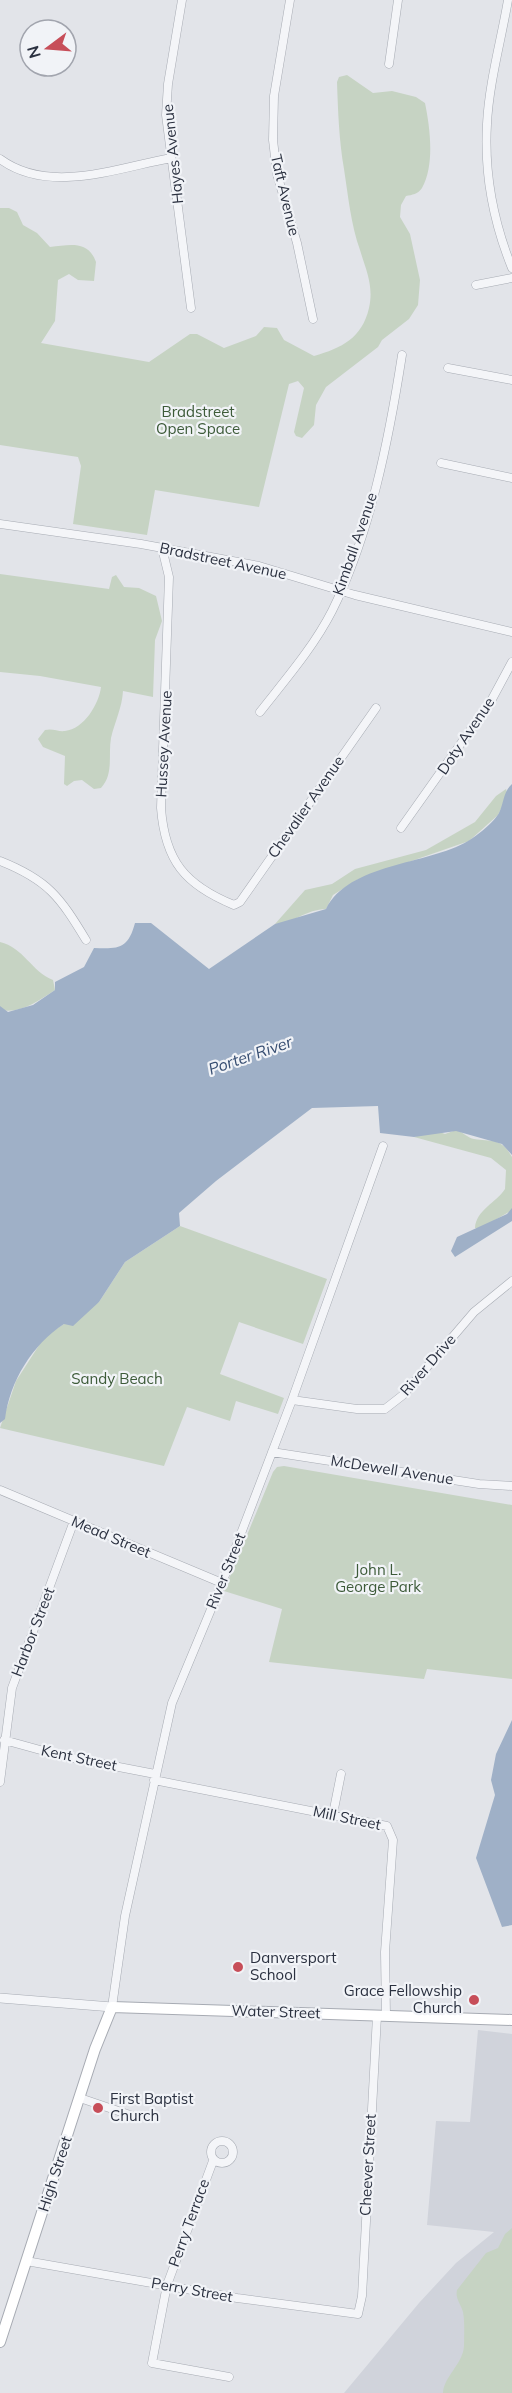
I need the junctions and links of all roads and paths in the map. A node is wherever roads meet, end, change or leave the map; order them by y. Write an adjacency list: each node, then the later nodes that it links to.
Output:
1 (182, 0): 6 (street, Hayes Avenue)
2 (290, 0): 12 (street, Taft Avenue)
3 (398, 0): 5 (street)
4 (508, 0): 8 (street)
5 (389, 64)
6 (171, 158): 7 (street); 11 (street, Hayes Avenue)
7 (0, 159)
8 (512, 268)
9 (512, 278): 10 (street)
10 (476, 285)
11 (191, 308)
12 (313, 319)
13 (402, 355): 20 (street, Kimball Avenue)
14 (448, 368): 15 (street)
15 (512, 380)
16 (441, 463): 17 (street)
17 (512, 478)
18 (0, 524): 19 (street, Bradstreet Avenue)
19 (162, 548): 20 (street, Bradstreet Avenue); 27 (street, Hussey Avenue)
20 (341, 591): 21 (street, Bradstreet Avenue); 24 (street, Kimball Avenue)
21 (512, 632)
22 (512, 662): 25 (street, Doty Avenue)
23 (376, 708): 27 (street, Chevalier Avenue)
24 (260, 712)
25 (400, 828)
26 (0, 861): 28 (street)
27 (235, 904)
28 (86, 940)
29 (383, 1146): 31 (street, River Street)
30 (512, 1281): 31 (street, River Drive)
31 (292, 1400): 32 (street, River Street)
32 (272, 1452): 33 (street, McDewell Avenue); 36 (street, River Street)
33 (512, 1486)
34 (0, 1490): 35 (street, Mead Street)
35 (74, 1521): 36 (street, Mead Street); 37 (street, Harbor Street)
36 (222, 1583): 39 (street, River Street)
37 (4, 1740): 39 (street, Kent Street); 40 (street, Harbor Street)
38 (341, 1774): 41 (street)
39 (154, 1777): 41 (street, Mill Street); 43 (street, River Street)
40 (0, 1782)
41 (333, 1814): 44 (street, Mill Street)
42 (0, 1998): 43 (street)
43 (112, 2007): 44 (main road, Water Street); 46 (main road, High Street)
44 (381, 2016): 45 (main road, Water Street); 51 (street, Cheever Street)
45 (512, 2020)
46 (80, 2098): 47 (street); 49 (main road, High Street)
47 (132, 2116)
48 (213, 2161): 50 (street, Perry Terrace)
49 (26, 2261): 50 (street, Perry Street); 52 (main road, High Street)
50 (167, 2285): 51 (street, Perry Street); 53 (street, Perry Terrace)
51 (358, 2314)
52 (0, 2342)
53 (229, 2377)

